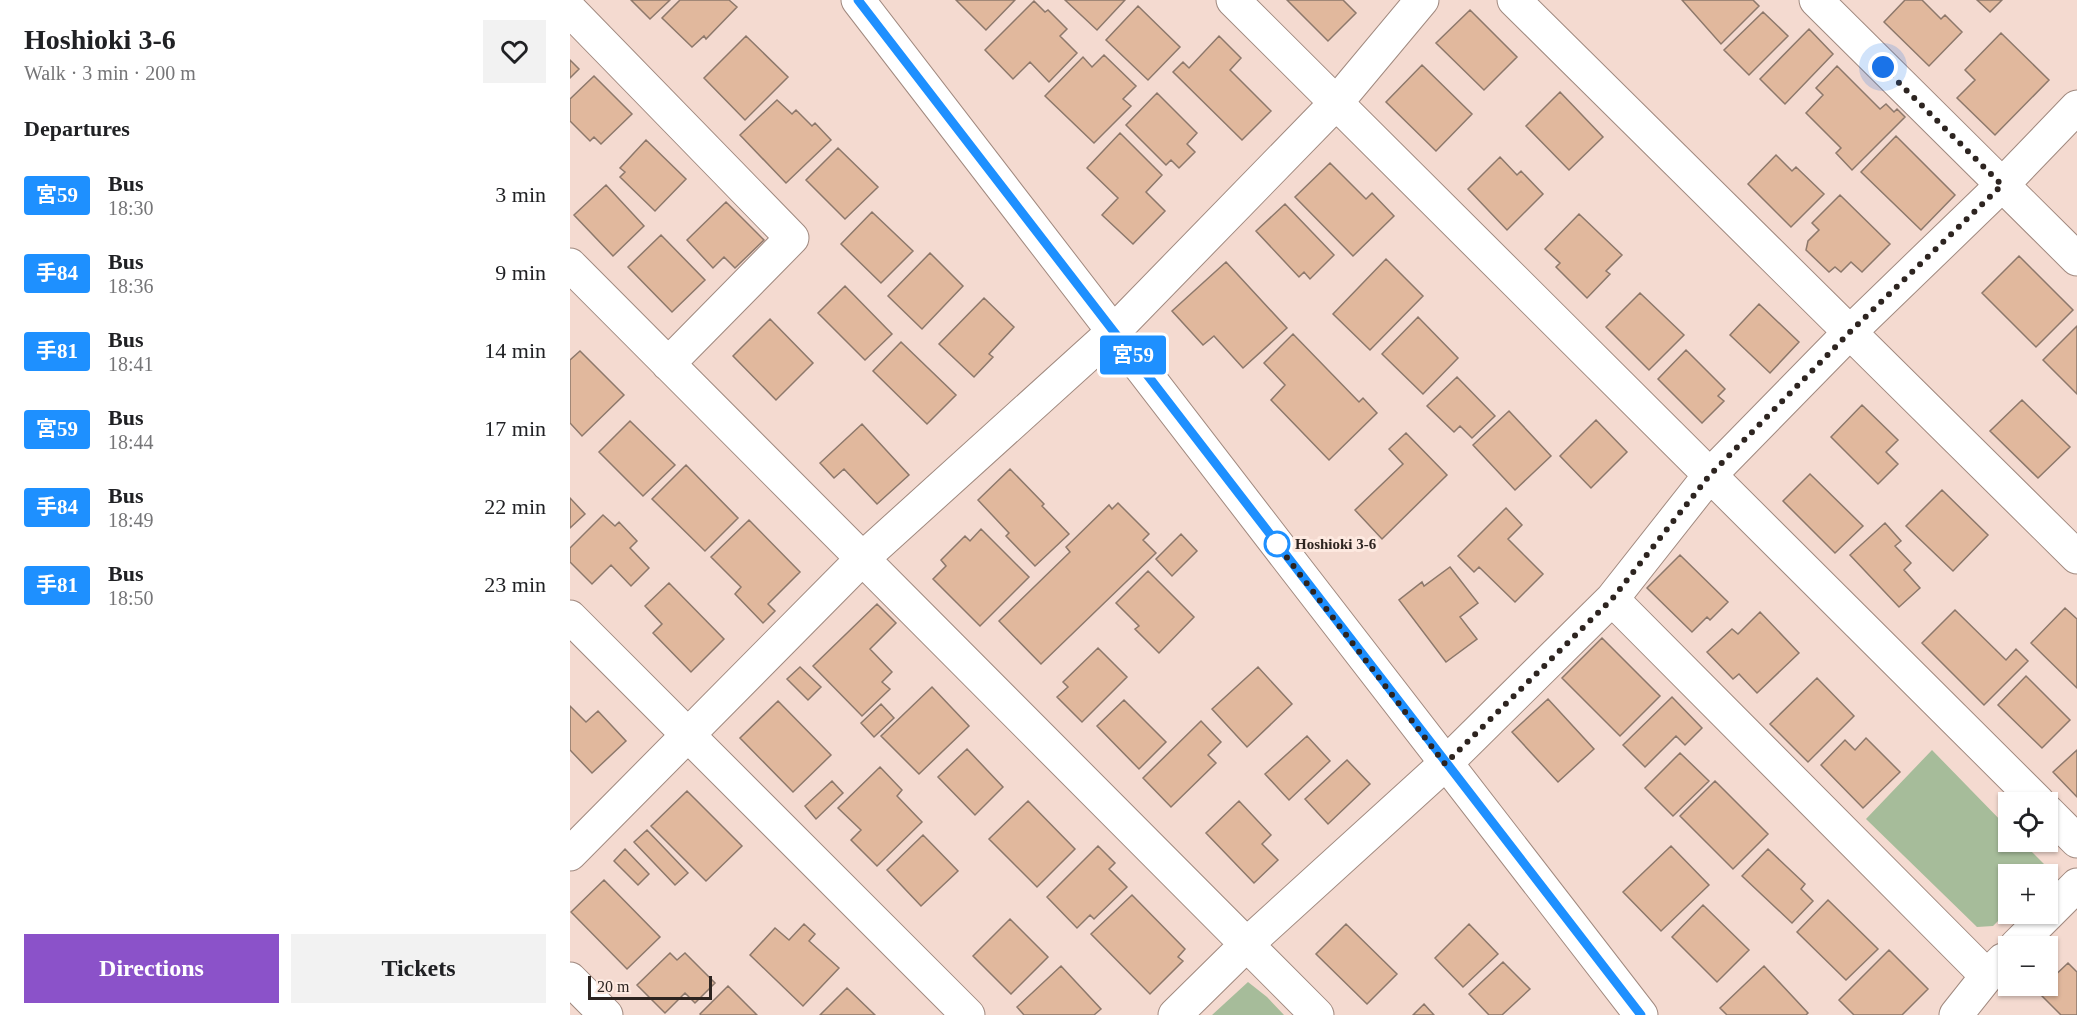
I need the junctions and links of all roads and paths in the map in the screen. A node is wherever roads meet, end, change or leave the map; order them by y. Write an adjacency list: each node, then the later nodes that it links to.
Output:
1 (858, 0): 12 (street)
2 (1233, 0): 7 (street)
3 (1422, 0): 7 (street)
4 (1514, 0): 13 (street)
5 (1816, 0): 9 (street)
6 (570, 10): 14 (street)
7 (1336, 103): 12 (street); 15 (street)
8 (2077, 107): 9 (street)
9 (2002, 185): 10 (street); 13 (street)
10 (2077, 259)
11 (570, 265): 14 (street)
12 (1114, 331): 17 (street); 21 (street)
13 (1850, 332): 15 (street); 16 (street)
14 (668, 364): 17 (street)
15 (1709, 476): 18 (street); 22 (street)
16 (2077, 557)
17 (862, 559): 20 (street); 28 (street)
18 (1612, 599): 21 (street); 29 (street)
19 (570, 617): 20 (street)
20 (687, 735): 25 (street); 32 (street)
21 (1445, 764): 28 (street); 35 (street)
22 (2028, 792)
23 (2058, 822): 24 (street)
24 (2077, 841)
25 (570, 854)
26 (2077, 885): 27 (street)
27 (2026, 936)
28 (1246, 945): 33 (street); 34 (street)
29 (1998, 965): 36 (street)
30 (570, 979): 31 (street)
31 (606, 1015)
32 (968, 1015)
33 (1175, 1015)
34 (1317, 1015)
35 (1641, 1015)
36 (1956, 1015)

